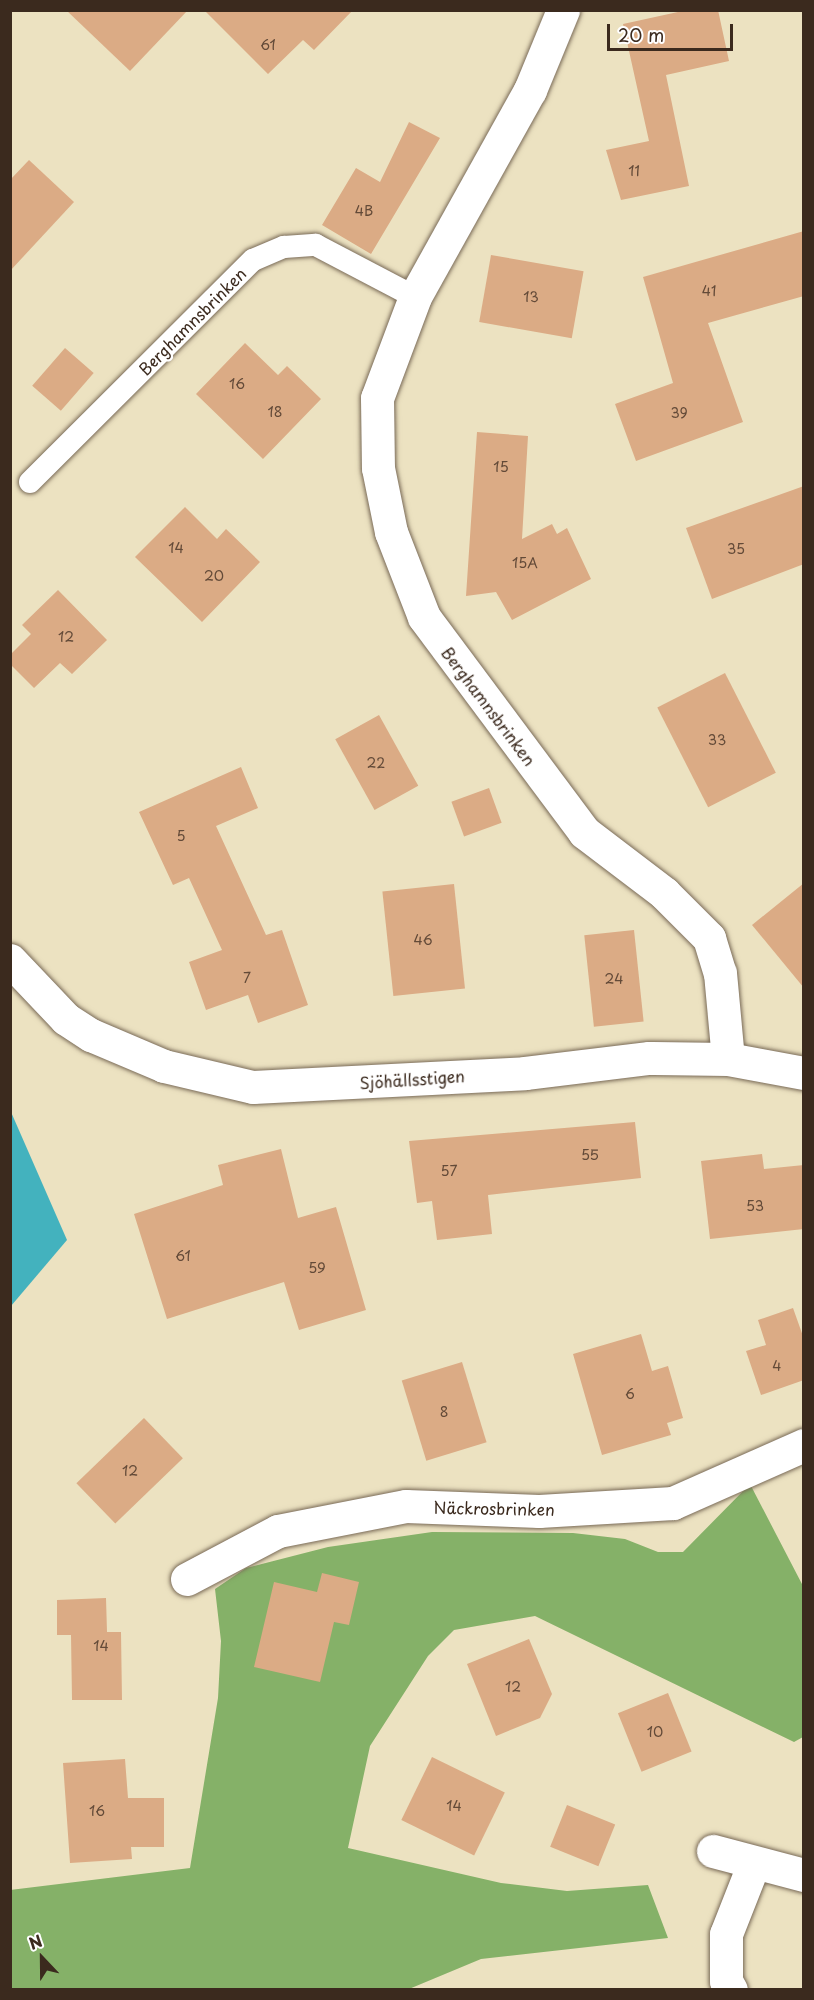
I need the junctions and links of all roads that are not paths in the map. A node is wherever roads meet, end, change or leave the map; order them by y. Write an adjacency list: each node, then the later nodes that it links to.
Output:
1 (563, 10): 2 (street, Berghamnsbrinken)
2 (415, 297): 3 (lane, Berghamnsbrinken); 5 (street, Berghamnsbrinken)
3 (30, 482)
4 (10, 960): 5 (street, Sjöhällsstigen)
5 (728, 1059): 6 (street, Sjöhällsstigen)
6 (804, 1073)
7 (804, 1445): 8 (street, Näckrosbrinken)
8 (187, 1579)
9 (712, 1851): 10 (street)
10 (754, 1863): 11 (street); 12 (street)
11 (804, 1875)
12 (731, 1989)

